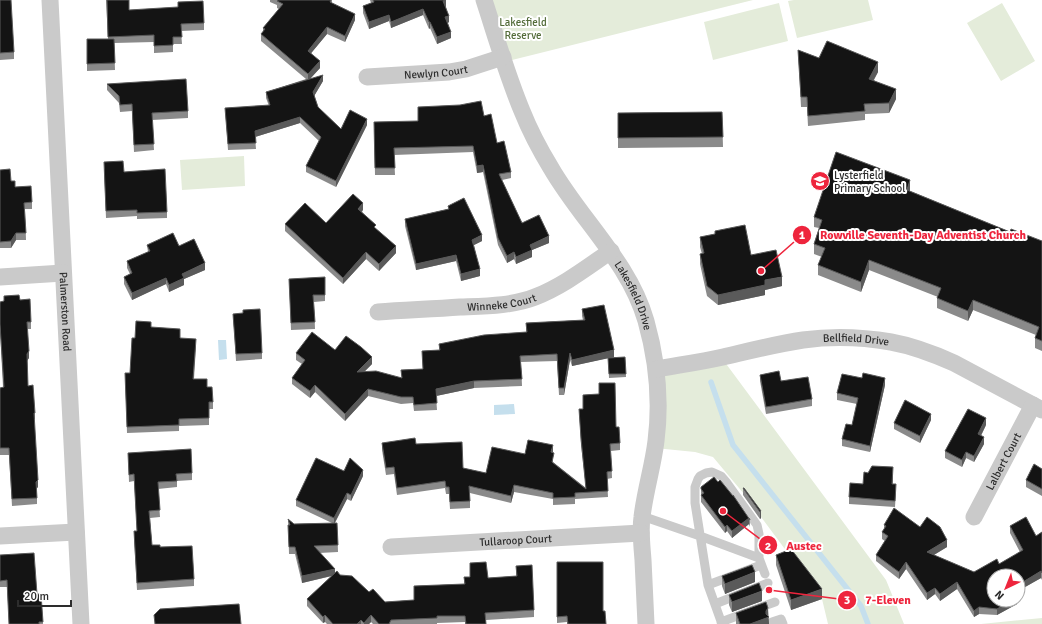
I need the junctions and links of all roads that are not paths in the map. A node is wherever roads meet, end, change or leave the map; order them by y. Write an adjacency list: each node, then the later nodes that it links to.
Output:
1 (50, 0): 6 (street, Palmerston Road)
2 (484, 0): 3 (street, Lakesfield Drive)
3 (503, 57): 4 (street, Newlyn Court); 5 (street, Lakesfield Drive)
4 (366, 78)
5 (611, 251): 8 (street, Winneke Court); 9 (street, Lakesfield Drive)
6 (63, 273): 7 (street); 13 (street, Palmerston Road)
7 (0, 277)
8 (378, 312)
9 (657, 369): 10 (street, Bellfield Drive); 11 (street, Lakesfield Drive)
10 (1037, 407): 12 (street, Lalbert Court)
11 (642, 516): 14 (street, Lakesfield Drive); 16 (lane)
12 (974, 517)
13 (76, 532): 15 (street); 24 (street, Palmerston Road)
14 (641, 533): 17 (street, Tullaroop Court); 25 (street, Lakesfield Drive)
15 (0, 536)
16 (700, 536): 18 (lane); 18 (lane); 19 (lane)
17 (391, 547)
18 (763, 570): 19 (lane); 21 (lane)
19 (708, 585): 21 (lane)
20 (775, 602): 23 (lane)
21 (715, 604): 23 (lane)
22 (772, 622): 26 (lane)
23 (722, 623)
24 (81, 624)
25 (646, 624)
26 (783, 624)

